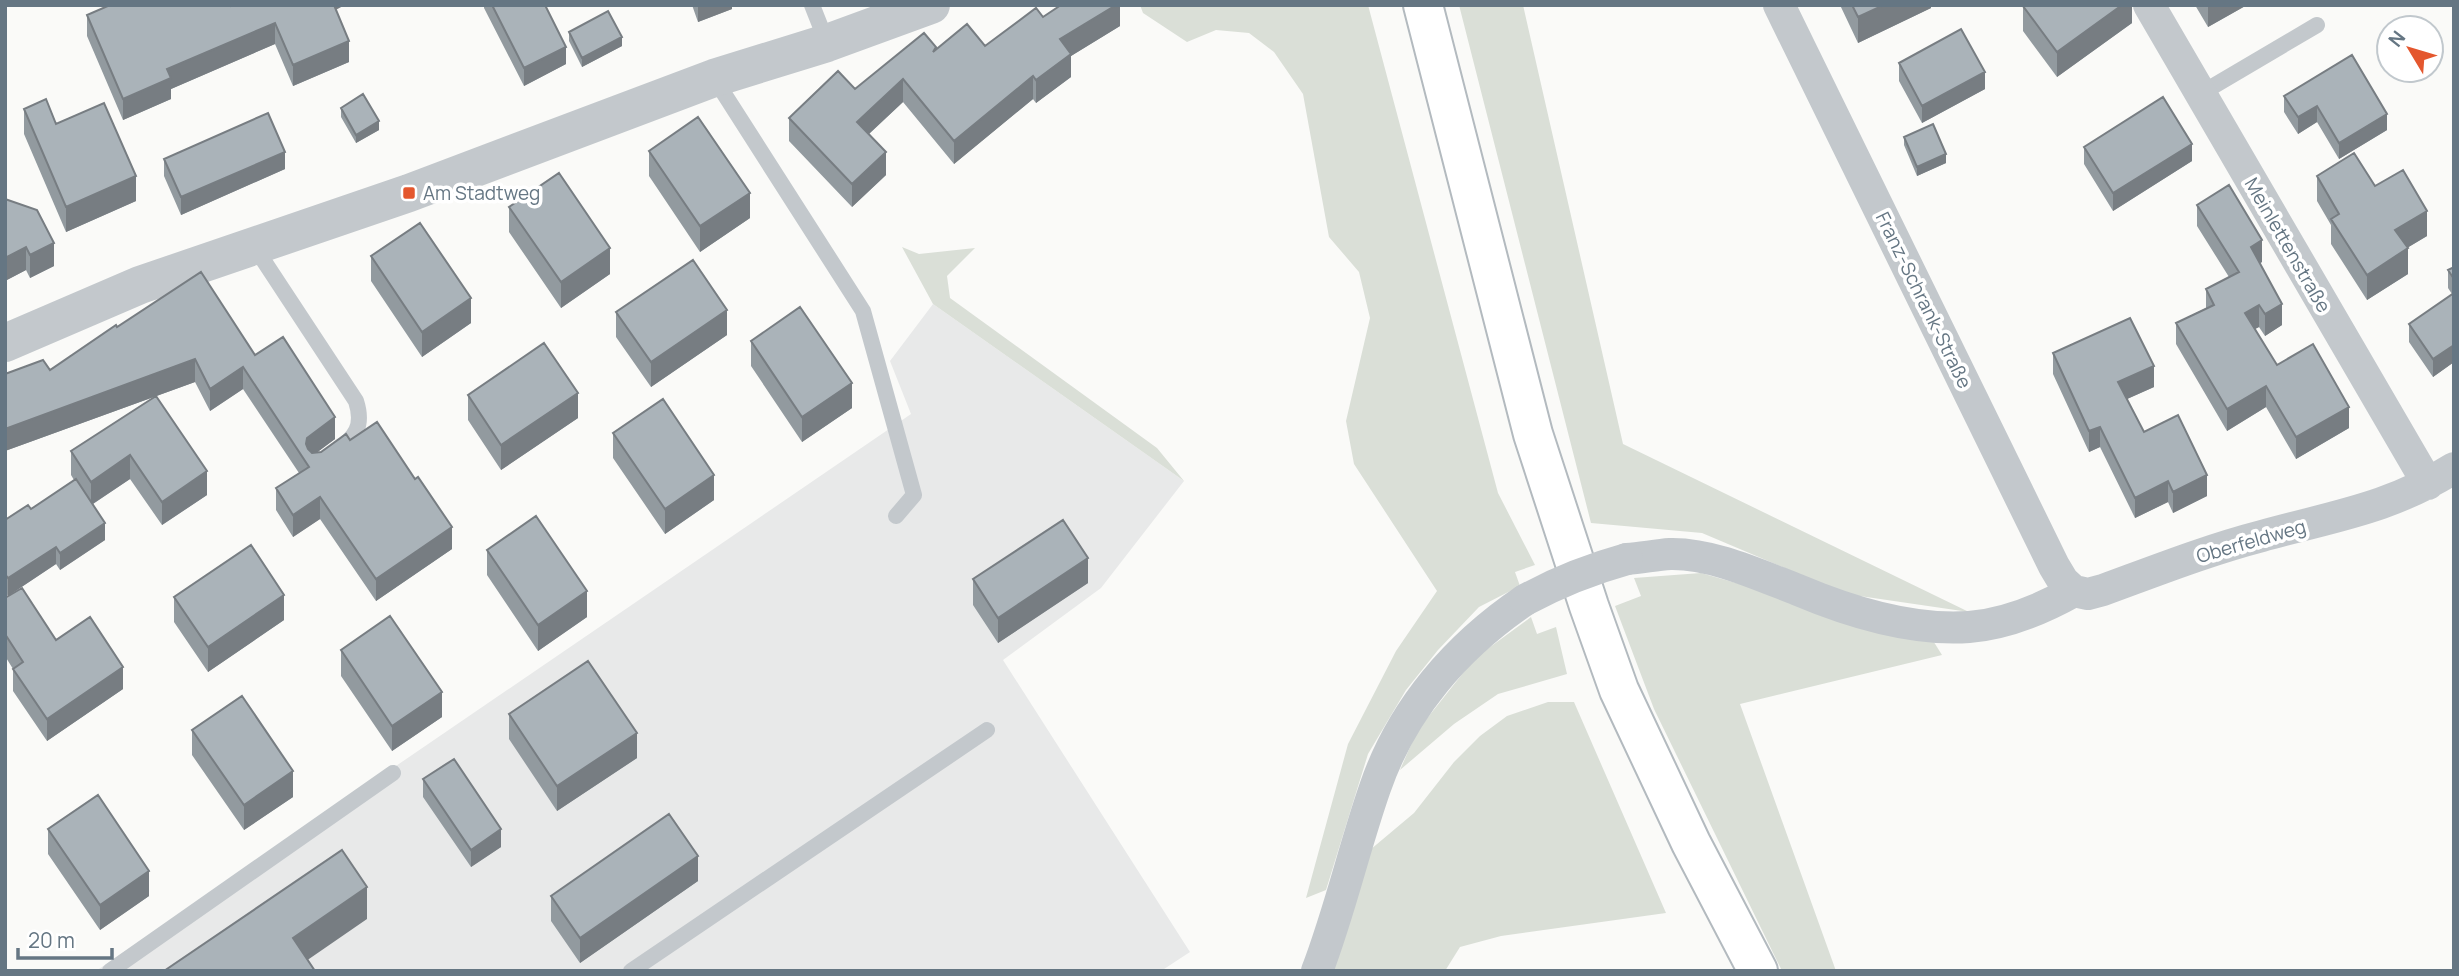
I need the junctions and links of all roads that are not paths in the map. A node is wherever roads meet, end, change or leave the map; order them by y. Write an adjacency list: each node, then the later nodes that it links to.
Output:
1 (812, 5): 7 (lane)
2 (931, 5): 7 (street)
3 (1423, 5): 21 (main road)
4 (1779, 5): 15 (street, Franz-Schrank-Straße)
5 (2149, 5): 9 (street, Meinlettenstraße)
6 (2317, 25): 9 (lane)
7 (827, 43): 8 (street)
8 (714, 78): 10 (street); 14 (lane)
9 (2200, 94): 13 (street, Meinlettenstraße)
10 (254, 245): 11 (street); 12 (lane)
11 (5, 343)
12 (327, 458)
13 (2441, 476): 15 (street, Oberfeldweg)
14 (896, 516)
15 (2074, 591): 20 (street, bridge)
16 (987, 730): 19 (lane)
17 (393, 773): 18 (lane)
18 (110, 971)
19 (631, 971)
20 (1317, 971)
21 (1758, 971)

